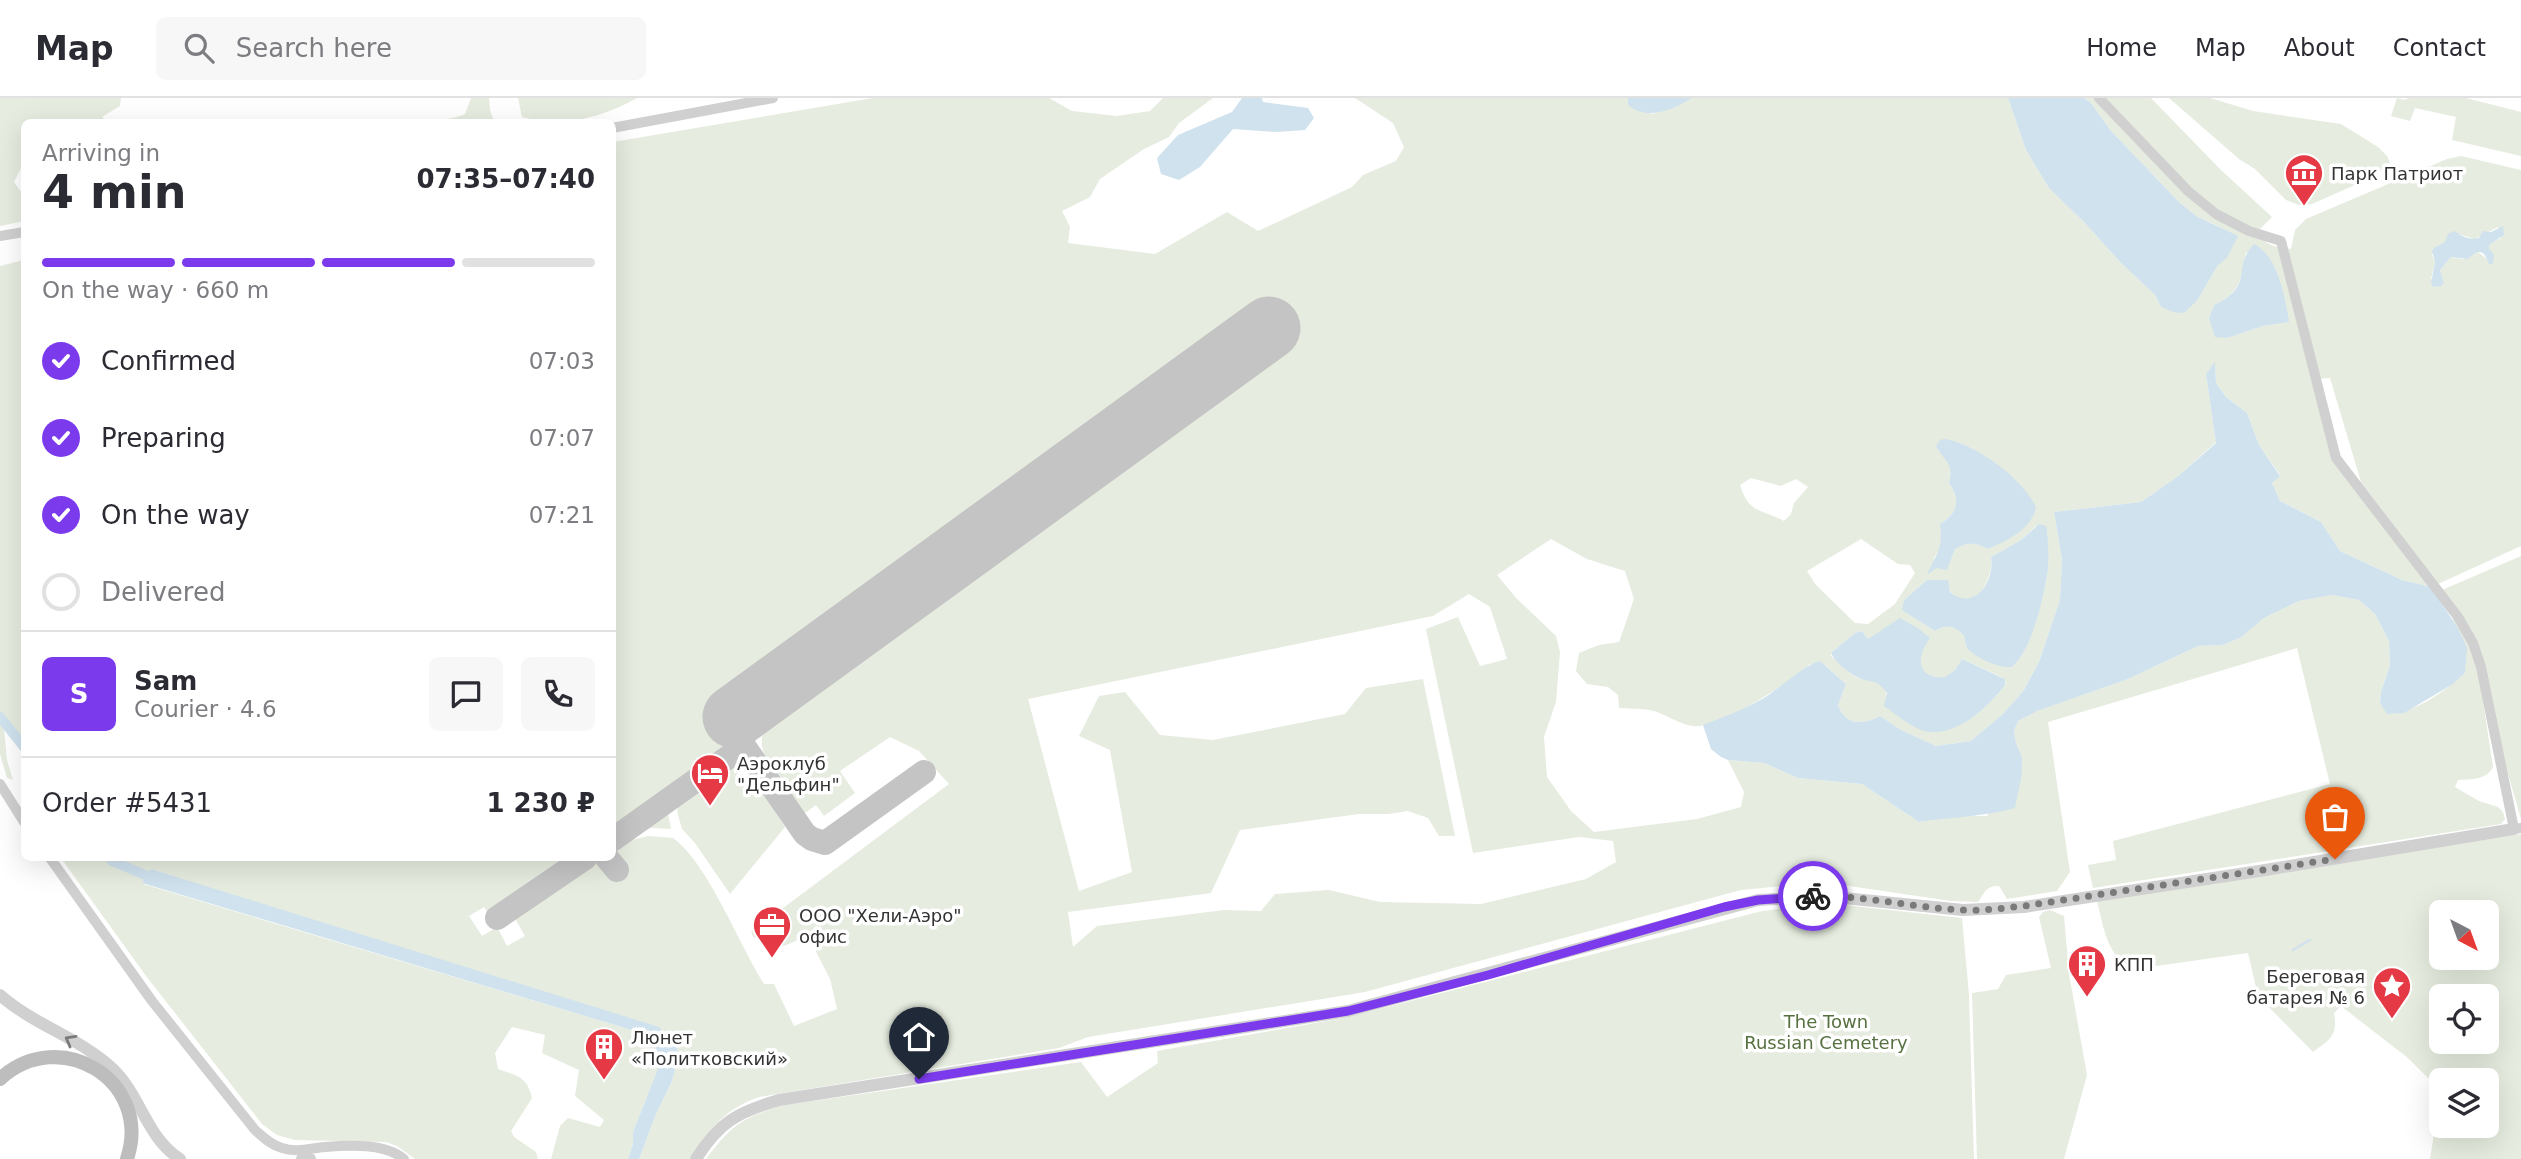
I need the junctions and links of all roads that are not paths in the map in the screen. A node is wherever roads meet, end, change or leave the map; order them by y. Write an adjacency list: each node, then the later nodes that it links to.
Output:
1 (773, 98): 3 (street)
2 (2099, 98): 8 (street)
3 (616, 127)
4 (21, 232): 5 (street)
5 (0, 236)
6 (0, 783): 7 (street)
7 (21, 817)
8 (2517, 829): 17 (street)
9 (52, 861): 16 (street)
10 (0, 995): 13 (street, one-way to 10)
11 (0, 1079): 12 (main road)
12 (127, 1159)
13 (180, 1159)
14 (302, 1159): 15 (street)
15 (310, 1159)
16 (404, 1159)
17 (696, 1159)

